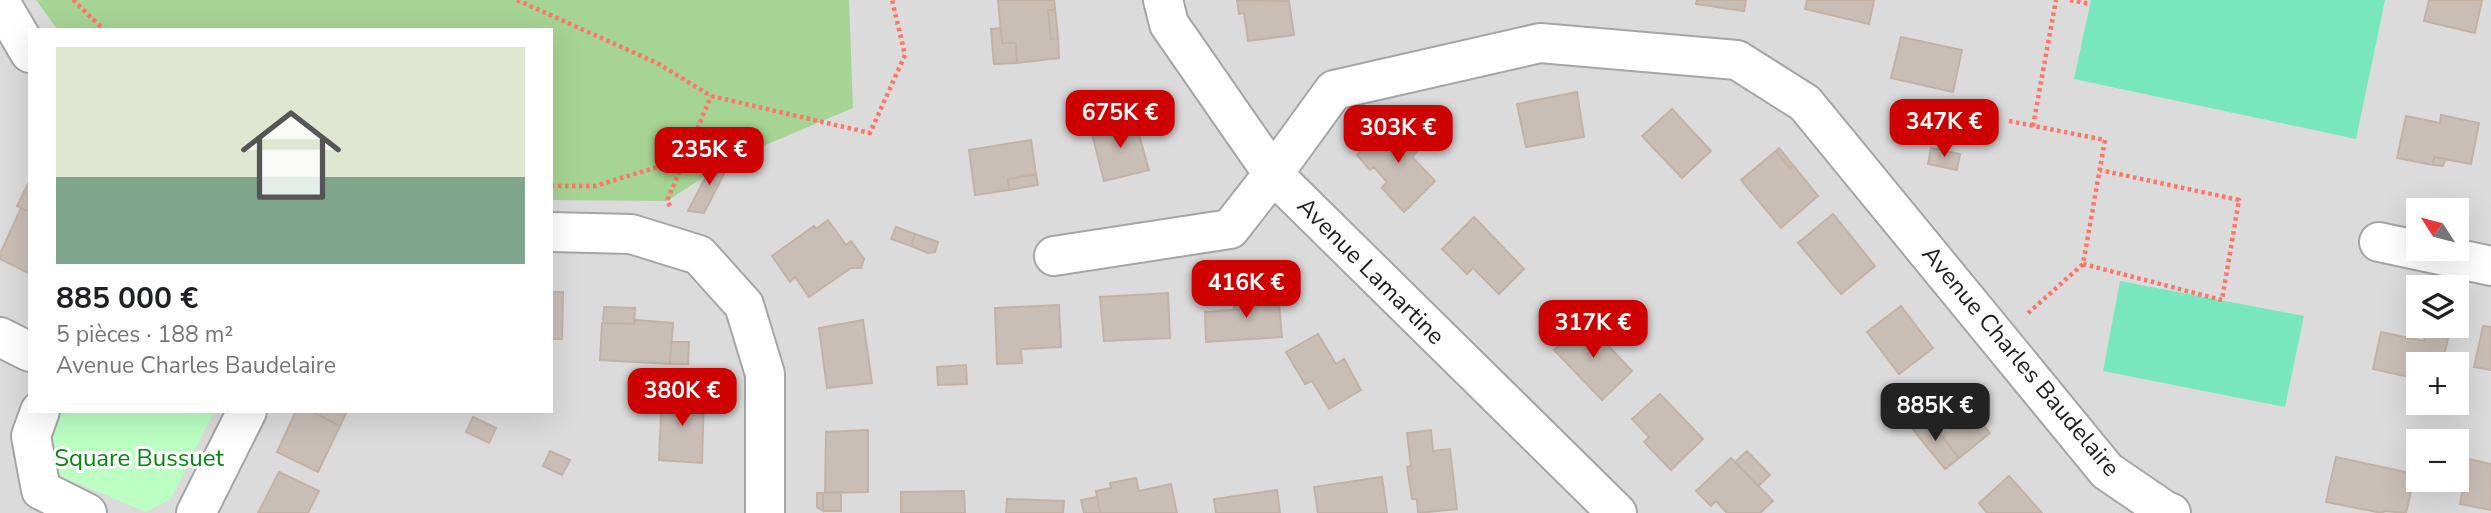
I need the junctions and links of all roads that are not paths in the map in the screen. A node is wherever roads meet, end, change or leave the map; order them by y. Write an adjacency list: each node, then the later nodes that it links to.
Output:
1 (1163, 0): 4 (street, Avenue Lamartine)
2 (0, 2): 3 (street)
3 (28, 50)
4 (1273, 174): 7 (street, Avenue Charles Baudelaire); 16 (street, Avenue Lamartine); 17 (street, Avenue Charles Baudelaire)
5 (553, 232): 15 (street)
6 (2379, 242): 8 (street)
7 (1054, 256)
8 (2491, 266)
9 (0, 337): 10 (street)
10 (28, 351)
11 (39, 413): 13 (street)
12 (246, 413): 14 (street)
13 (87, 513)
14 (197, 513)
15 (765, 513)
16 (1617, 513)
17 (2171, 513)

